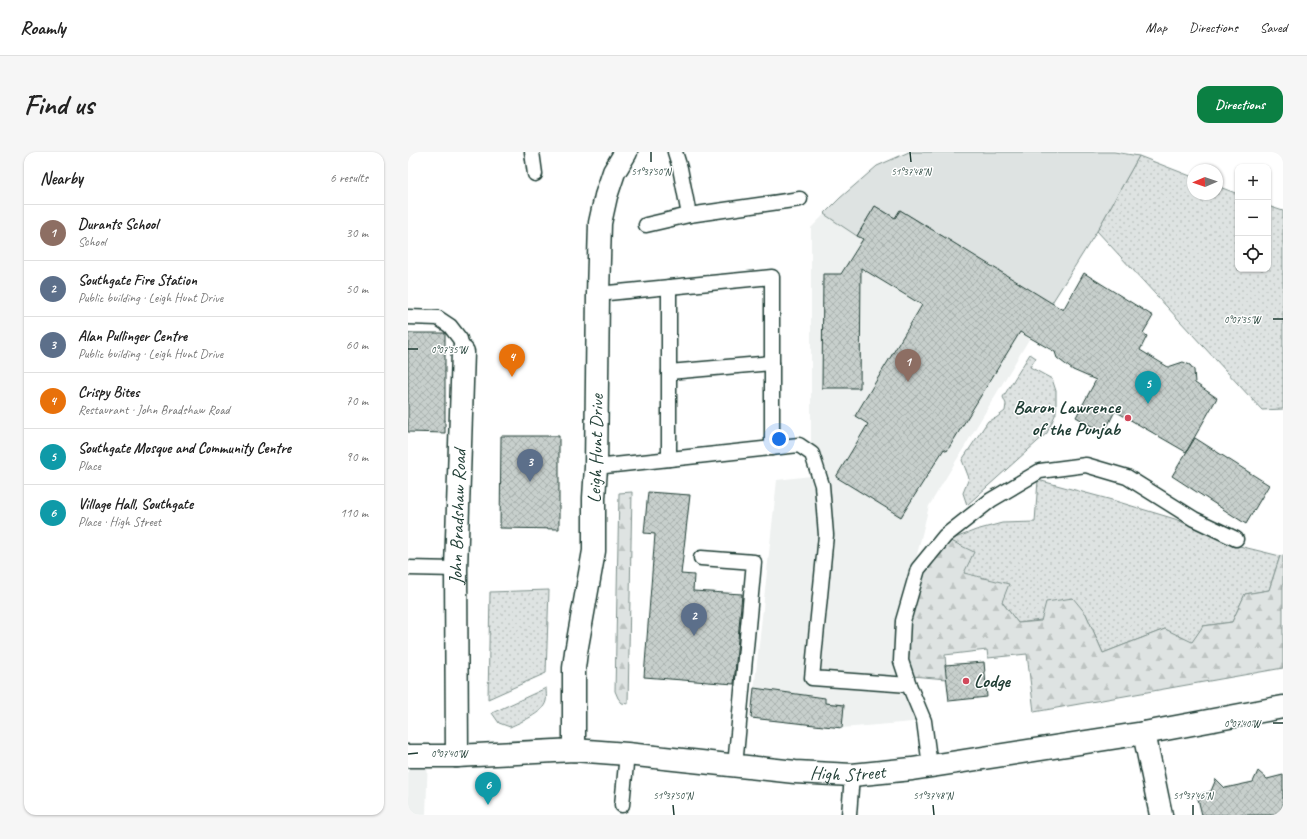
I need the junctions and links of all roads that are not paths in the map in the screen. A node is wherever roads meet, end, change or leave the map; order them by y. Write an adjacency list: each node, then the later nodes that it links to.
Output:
1 (532, 152): 4 (lane)
2 (626, 152): 9 (street, Leigh Hunt Drive)
3 (675, 152): 6 (lane)
4 (535, 174)
5 (800, 199): 6 (lane)
6 (689, 215): 7 (lane)
7 (646, 225)
8 (669, 287): 9 (lane); 12 (lane); 13 (lane)
9 (598, 294): 16 (street, Leigh Hunt Drive)
10 (408, 317): 11 (lane, John Bradshaw Road)
11 (463, 352): 20 (street, John Bradshaw Road)
12 (772, 364): 13 (lane); 14 (lane)
13 (669, 372): 15 (lane)
14 (772, 448): 15 (lane); 21 (lane)
15 (669, 459): 16 (lane)
16 (596, 467): 24 (street, Leigh Hunt Drive)
17 (1236, 539): 21 (lane)
18 (701, 558): 28 (lane)
19 (408, 568): 20 (lane)
20 (456, 569): 27 (street, John Bradshaw Road)
21 (909, 685): 29 (lane)
22 (1283, 706): 23 (street, High Street)
23 (1144, 733): 29 (street, High Street); 33 (street)
24 (574, 750): 25 (street, High Street); 27 (street, High Street)
25 (627, 754): 28 (street, High Street); 31 (lane)
26 (408, 756): 27 (street, High Street)
27 (457, 756)
28 (735, 766): 30 (street, High Street)
29 (930, 766): 30 (street, High Street)
30 (852, 776): 32 (lane)
31 (622, 805)
32 (849, 815)
33 (1161, 815)

